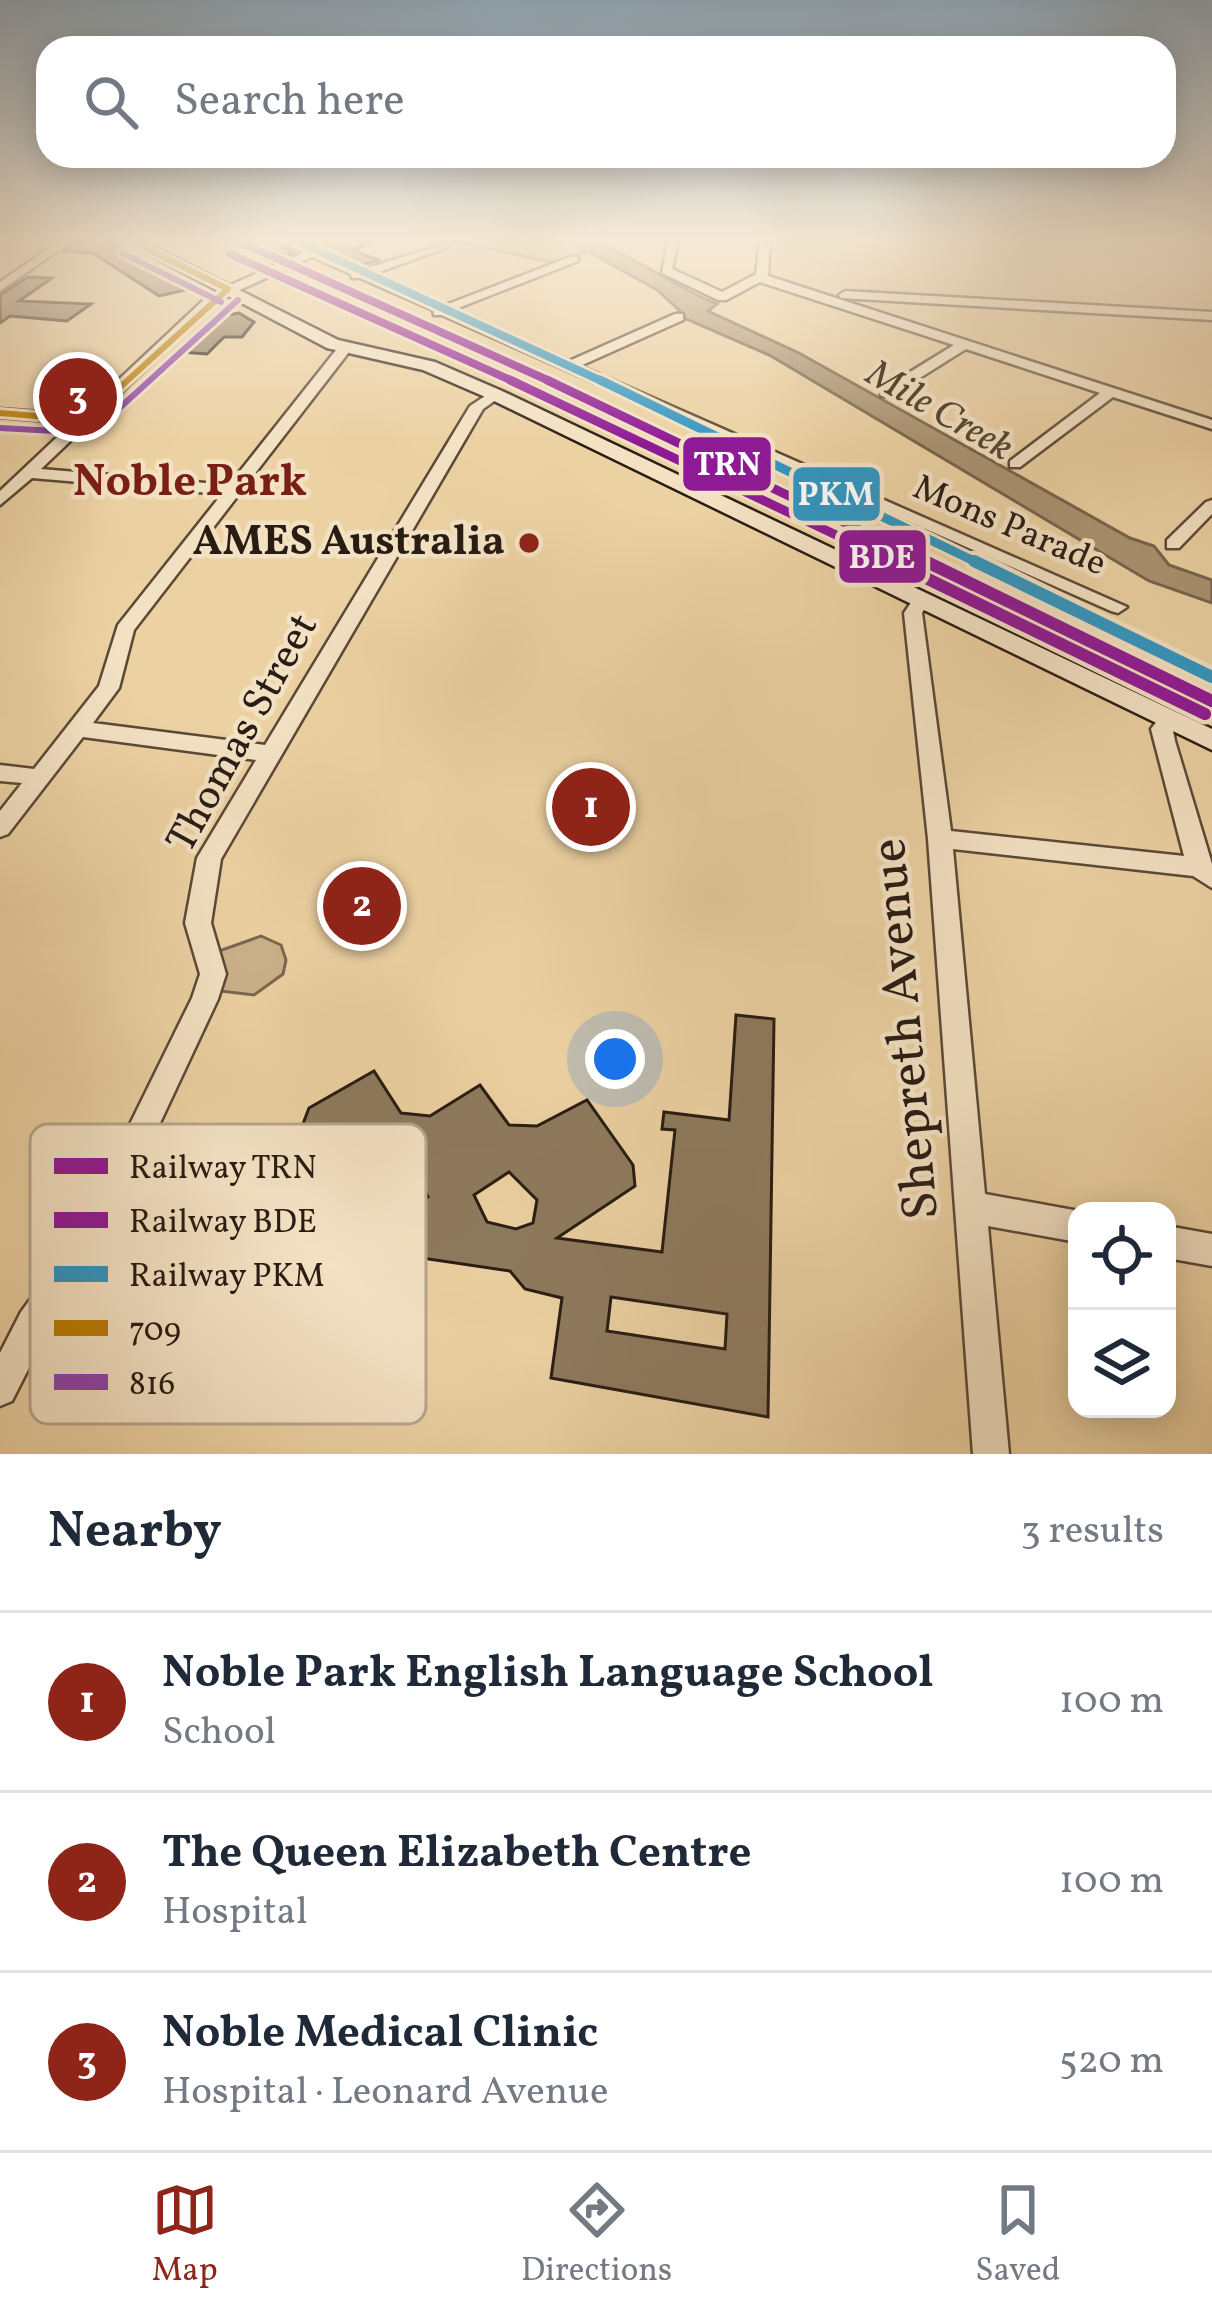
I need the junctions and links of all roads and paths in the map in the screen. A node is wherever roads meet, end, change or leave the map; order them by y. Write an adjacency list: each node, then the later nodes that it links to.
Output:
1 (207, 308): 17 (street)
2 (263, 308): 11 (main road)
3 (429, 308): 7 (street, Mons Parade)
4 (449, 308): 7 (street)
5 (861, 308): 10 (street)
6 (1055, 308): 8 (street)
7 (438, 312): 12 (street, Mons Parade)
8 (1212, 316)
9 (680, 317): 12 (street)
10 (965, 344): 13 (street); 14 (street)
11 (345, 348): 15 (main road); 21 (street)
12 (566, 367): 26 (street, Mons Parade)
13 (1111, 392): 18 (street); 19 (street)
14 (886, 393)
15 (496, 395): 25 (main road); 30 (street, Thomas Street)
16 (0, 413): 17 (street)
17 (84, 420): 20 (street)
18 (1212, 425)
19 (1015, 464)
20 (28, 473): 21 (street); 22 (street)
21 (232, 490): 28 (street)
22 (0, 500)
23 (1212, 505): 24 (street)
24 (1173, 544)
25 (922, 599): 27 (main road); 34 (street, Shepreth Avenue)
26 (1118, 607)
27 (1169, 718): 29 (main road); 35 (street)
28 (79, 729): 30 (street); 32 (street)
29 (1212, 740)
30 (272, 754): 36 (street, Thomas Street)
31 (0, 773): 32 (street)
32 (38, 778): 33 (street)
33 (0, 828)
34 (940, 839): 35 (street); 37 (street, Shepreth Avenue)
35 (1206, 873)
36 (145, 1124)
37 (970, 1207): 38 (street); 43 (street, Shepreth Avenue)
38 (1068, 1224)
39 (1176, 1244): 40 (street)
40 (1212, 1250)
41 (30, 1330): 42 (street, Thomas Street)
42 (0, 1389)
43 (991, 1454)

